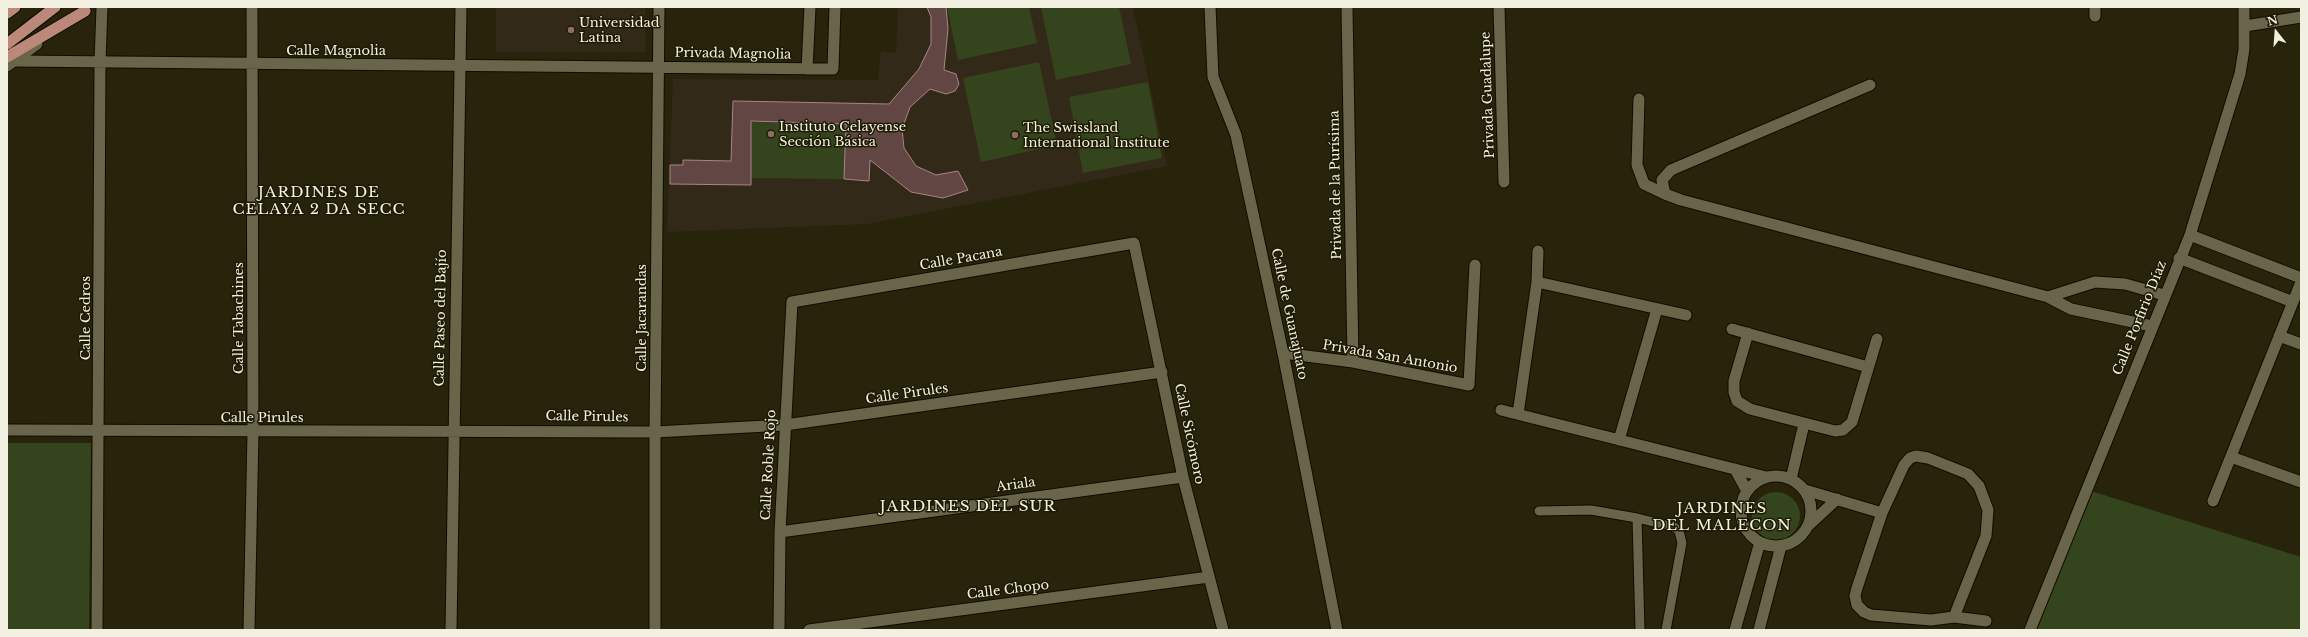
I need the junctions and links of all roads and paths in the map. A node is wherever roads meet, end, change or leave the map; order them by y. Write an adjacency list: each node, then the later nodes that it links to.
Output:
1 (16, 7): 14 (main road)
2 (55, 7): 17 (main road)
3 (102, 7): 19 (street, Calle Cedros)
4 (252, 7): 21 (street, Calle Tabachines)
5 (461, 7): 20 (street, Calle Paseo del Bajío)
6 (659, 7): 22 (street, Calle Jacarandas)
7 (810, 7): 23 (street, Privada Magnolia)
8 (835, 7): 23 (street, Privada Magnolia)
9 (1210, 7): 48 (street, Calle de Guanajuato)
10 (1347, 7): 49 (street, Privada de la Purísima)
11 (1499, 7): 26 (street, Privada Guadalupe)
12 (2244, 7): 16 (street, Calle Porfirio Díaz)
13 (88, 9): 18 (main road)
14 (7, 13)
15 (2301, 17): 16 (street)
16 (2245, 26): 28 (street, Calle Porfirio Díaz)
17 (7, 44)
18 (9, 61): 19 (street, Calle Magnolia)
19 (100, 62): 21 (street, Calle Magnolia); 58 (street, Calle Cedros)
20 (460, 64): 21 (street, Calle Magnolia); 22 (street, Calle Magnolia); 57 (street, Calle Paseo del Bajío)
21 (253, 65): 59 (street, Calle Tabachines)
22 (658, 68): 23 (street, Privada Magnolia); 60 (street, Calle Jacarandas)
23 (807, 69)
24 (1870, 86): 27 (street)
25 (1639, 100): 27 (street)
26 (1504, 182)
27 (1665, 194): 37 (street)
28 (2190, 235): 31 (street, Calle Porfirio Díaz); 33 (street)
29 (1134, 243): 38 (street, Calle Pacana); 51 (street, Calle Sicómoro)
30 (1538, 250): 34 (street)
31 (2179, 258): 36 (street, Calle Porfirio Díaz); 39 (street)
32 (1475, 265): 49 (street, Privada San Antonio)
33 (2301, 278)
34 (1537, 282): 40 (street); 53 (street)
35 (2301, 282): 39 (street)
36 (2164, 295): 37 (street); 42 (street, Calle Porfirio Díaz)
37 (2048, 297): 42 (street)
38 (792, 302): 55 (street, Calle Roble Rojo)
39 (2293, 302): 45 (street)
40 (1657, 308): 41 (street); 61 (street)
41 (1686, 315)
42 (2152, 326): 94 (street, Calle Porfirio Díaz)
43 (1732, 329): 44 (street)
44 (1748, 333): 50 (street); 54 (street)
45 (2279, 336): 47 (street); 62 (street)
46 (1877, 339): 50 (street)
47 (2301, 344)
48 (1283, 353): 49 (street, Privada San Antonio); 89 (street, Calle de Guanajuato)
49 (1352, 362)
50 (1868, 367): 54 (street)
51 (1162, 372): 55 (street, Calle Pirules); 64 (street, Calle Sicómoro)
52 (1501, 410): 53 (street)
53 (1518, 414): 61 (street)
54 (1804, 424): 66 (street)
55 (785, 426): 60 (street, Calle Pirules); 76 (street, Calle Roble Rojo)
56 (7, 430): 58 (street, Calle Pirules)
57 (453, 430): 59 (street, Calle Pirules); 60 (street, Calle Pirules); 84 (street, Calle Paseo del Bajío)
58 (100, 431): 59 (street, Calle Pirules); 82 (street, Calle Cedros)
59 (253, 432): 83 (street, Calle Tabachines)
60 (655, 432): 85 (street, Calle Jacarandas)
61 (1619, 440): 63 (street)
62 (2231, 457): 67 (street); 71 (street)
63 (1735, 469): 65 (street); 69 (street)
64 (1183, 477): 76 (street, Ariala); 79 (street, Calle Sicómoro)
65 (1766, 477): 66 (street); 69 (street)
66 (1791, 478): 68 (street)
67 (2301, 482)
68 (1805, 490): 70 (street); 75 (street)
69 (1747, 491): 77 (street)
70 (1838, 499): 73 (street); 75 (street)
71 (2213, 501)
72 (1539, 511): 74 (lane)
73 (1882, 513): 80 (street); 80 (street)
74 (1638, 518): 90 (lane); 91 (lane)
75 (1809, 525): 78 (street)
76 (780, 532): 86 (street, Calle Roble Rojo)
77 (1760, 542): 78 (street); 92 (street)
78 (1781, 546): 93 (street)
79 (1209, 577): 87 (street, Calle Chopo); 88 (street, Calle Sicómoro)
80 (1954, 617): 81 (street)
81 (1986, 621)
82 (97, 630)
83 (250, 630)
84 (451, 630)
85 (655, 630)
86 (778, 630)
87 (809, 630)
88 (1223, 630)
89 (1337, 630)
90 (1640, 630)
91 (1666, 630)
92 (1735, 630)
93 (1759, 630)
94 (2030, 630)

